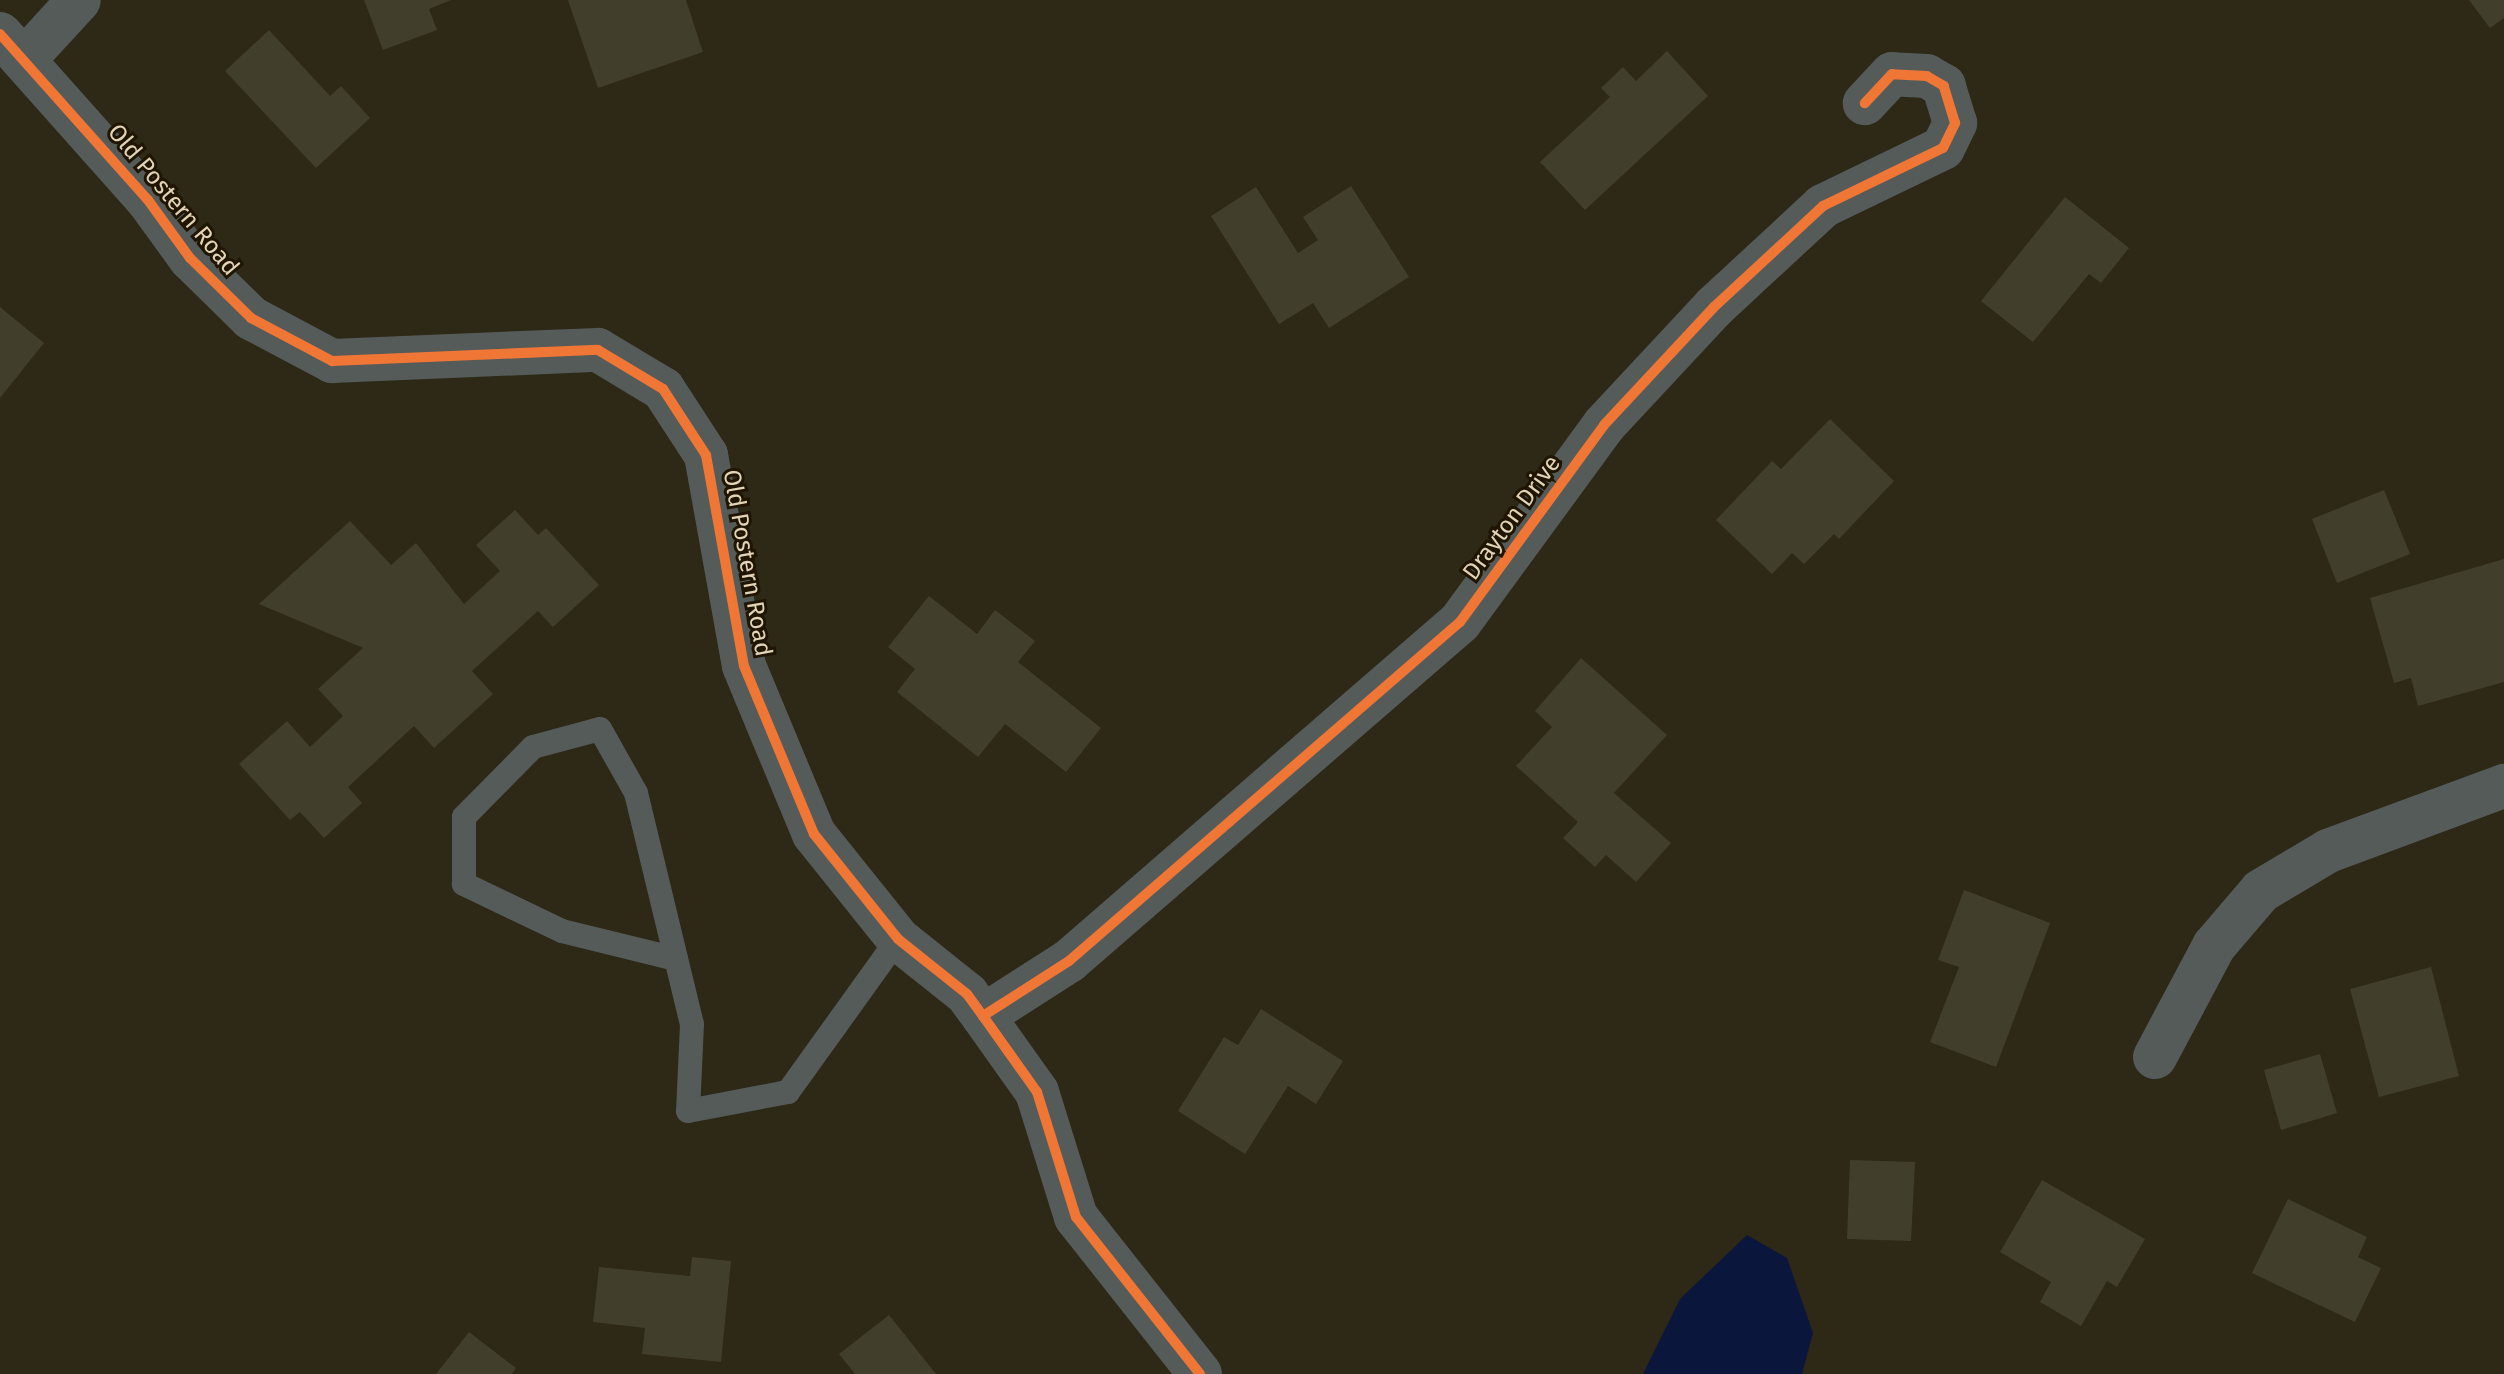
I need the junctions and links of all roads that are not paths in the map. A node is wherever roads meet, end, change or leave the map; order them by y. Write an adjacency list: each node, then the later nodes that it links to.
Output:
1 (79, 0): 2 (street)
2 (12, 47): 5 (street, Old Postern Road)
3 (1865, 103): 7 (street, Drayton Drive)
4 (2504, 786): 8 (street)
5 (898, 939): 6 (lane); 7 (street, Old Postern Road)
6 (676, 959): 6 (lane)
7 (983, 1016): 9 (street, Old Postern Road)
8 (2155, 1057)
9 (1200, 1374)

